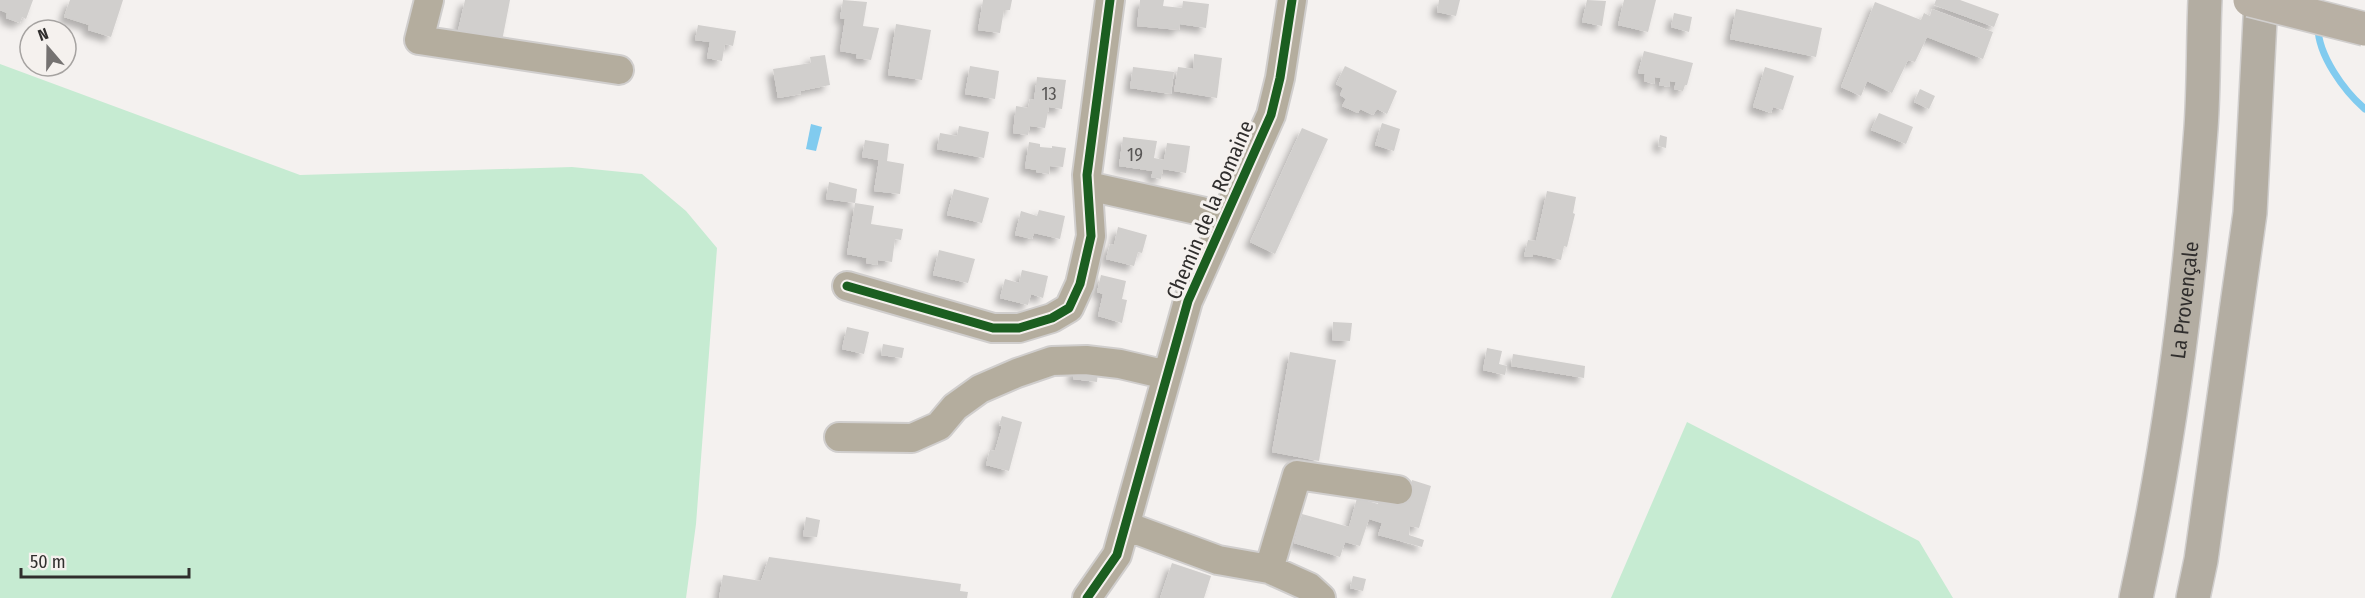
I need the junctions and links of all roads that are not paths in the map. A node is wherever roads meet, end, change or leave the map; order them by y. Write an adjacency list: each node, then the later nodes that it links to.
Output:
1 (429, 0): 10 (street)
2 (1110, 0): 11 (street)
3 (1275, 0): 9 (street, Chemin de la Romaine)
4 (1292, 0): 9 (street, Chemin de la Romaine)
5 (2205, 0): 21 (highway, La Provençale)
6 (2250, 0): 8 (main road, bridge)
7 (2261, 0): 22 (highway)
8 (2365, 29)
9 (1284, 45): 12 (street, Chemin de la Romaine)
10 (619, 70)
11 (1089, 196): 12 (street); 13 (street)
12 (1221, 228): 14 (street, Chemin de la Romaine)
13 (847, 286)
14 (1167, 375): 15 (street); 17 (street, Chemin de la Romaine)
15 (839, 437)
16 (1398, 490): 18 (street)
17 (1126, 526): 18 (street); 19 (street, Chemin de la Romaine)
18 (1269, 569): 20 (street)
19 (1100, 591)
20 (1321, 598)
21 (2136, 598)
22 (2193, 598)

